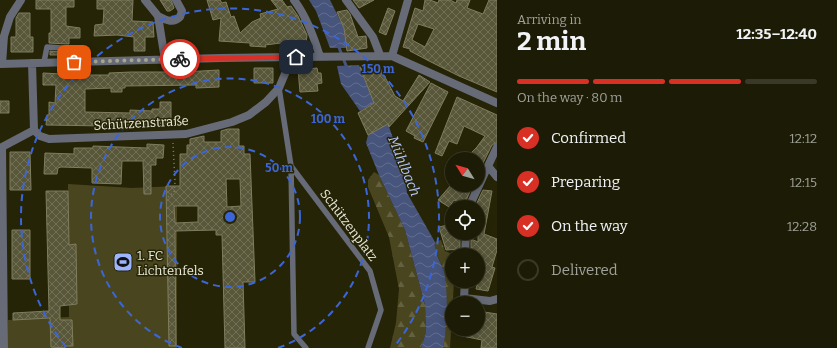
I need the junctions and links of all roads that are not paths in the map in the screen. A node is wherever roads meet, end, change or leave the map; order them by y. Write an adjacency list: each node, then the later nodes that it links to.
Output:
1 (21, 0): 16 (street)
2 (145, 0): 7 (street)
3 (176, 0): 7 (street)
4 (294, 0): 10 (street)
5 (346, 0): 8 (street)
6 (408, 0): 9 (street)
7 (158, 16): 12 (street)
8 (380, 55): 9 (street); 10 (street)
9 (392, 56): 18 (street)
10 (324, 57): 11 (street)
11 (287, 58): 12 (street); 17 (street, Schützenstraße)
12 (165, 60): 14 (street)
13 (44, 62): 14 (street); 14 (lane); 15 (street)
14 (80, 62)
15 (32, 63): 16 (street); 19 (street)
16 (1, 64)
17 (279, 88): 19 (street, Schützenstraße); 21 (lane, Schützenplatz)
18 (497, 103)
19 (34, 130): 27 (street)
20 (497, 147): 22 (street)
21 (291, 166): 28 (lane, Schützenplatz); 29 (lane, Schützenplatz)
22 (488, 166): 23 (street); 24 (street)
23 (497, 177)
24 (472, 200)
25 (464, 288): 26 (street)
26 (497, 299)
27 (4, 348)
28 (306, 348)
29 (368, 348)

